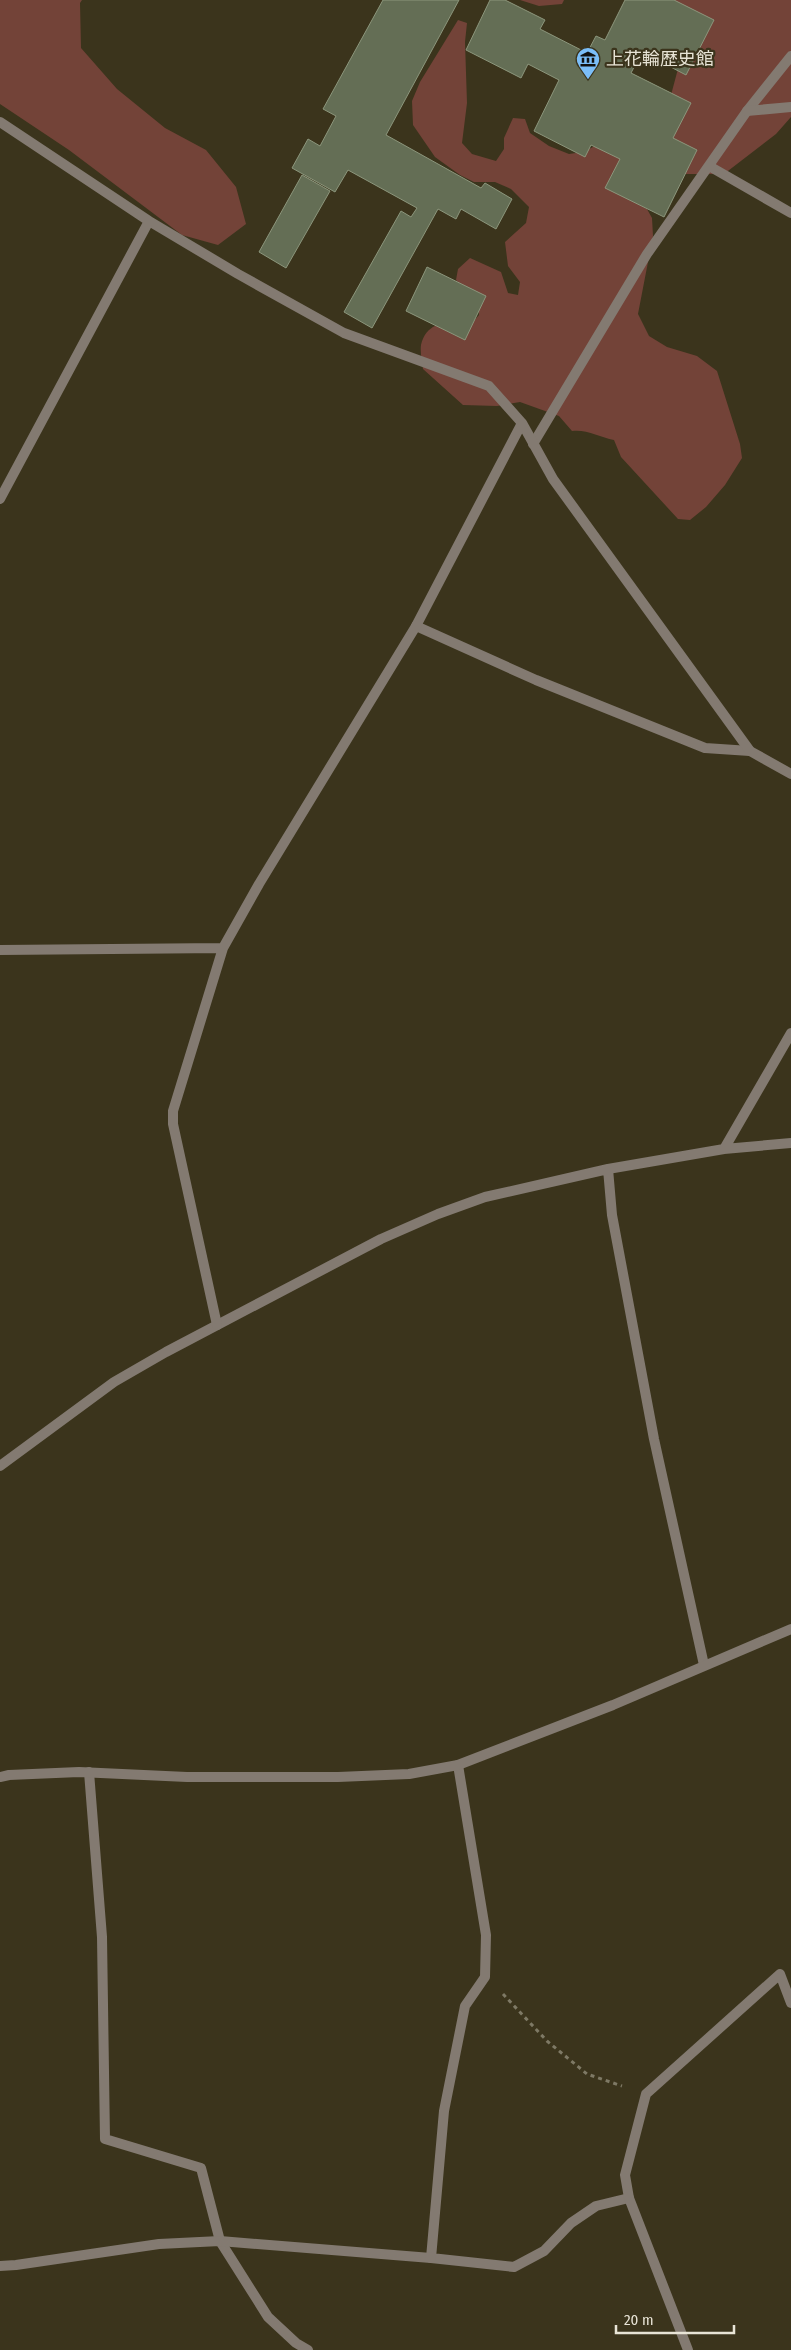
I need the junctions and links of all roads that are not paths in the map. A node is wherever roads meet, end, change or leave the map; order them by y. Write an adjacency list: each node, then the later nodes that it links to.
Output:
1 (791, 56): 3 (street)
2 (791, 107): 3 (street)
3 (747, 111): 5 (street)
4 (0, 122): 7 (street)
5 (709, 166): 6 (street); 9 (street)
6 (791, 213)
7 (149, 220): 8 (street); 10 (street)
8 (522, 423): 9 (street); 11 (street)
9 (533, 444): 12 (street)
10 (0, 499)
11 (416, 626): 12 (street); 14 (street)
12 (750, 751): 13 (street)
13 (791, 774)
14 (223, 948): 15 (street); 20 (street)
15 (0, 950)
16 (791, 1032): 18 (street)
17 (791, 1143): 18 (street)
18 (724, 1149): 19 (street)
19 (608, 1169): 20 (street); 23 (street)
20 (217, 1325): 21 (street)
21 (0, 1466)
22 (791, 1629): 23 (street)
23 (704, 1665): 24 (street)
24 (458, 1765): 25 (street); 30 (street)
25 (89, 1772): 26 (street); 29 (street)
26 (0, 1777)
27 (791, 2003): 28 (street)
28 (629, 2198): 30 (street); 33 (street)
29 (220, 2241): 30 (street); 31 (street); 32 (street)
30 (431, 2258)
31 (0, 2266)
32 (308, 2350)
33 (688, 2350)

